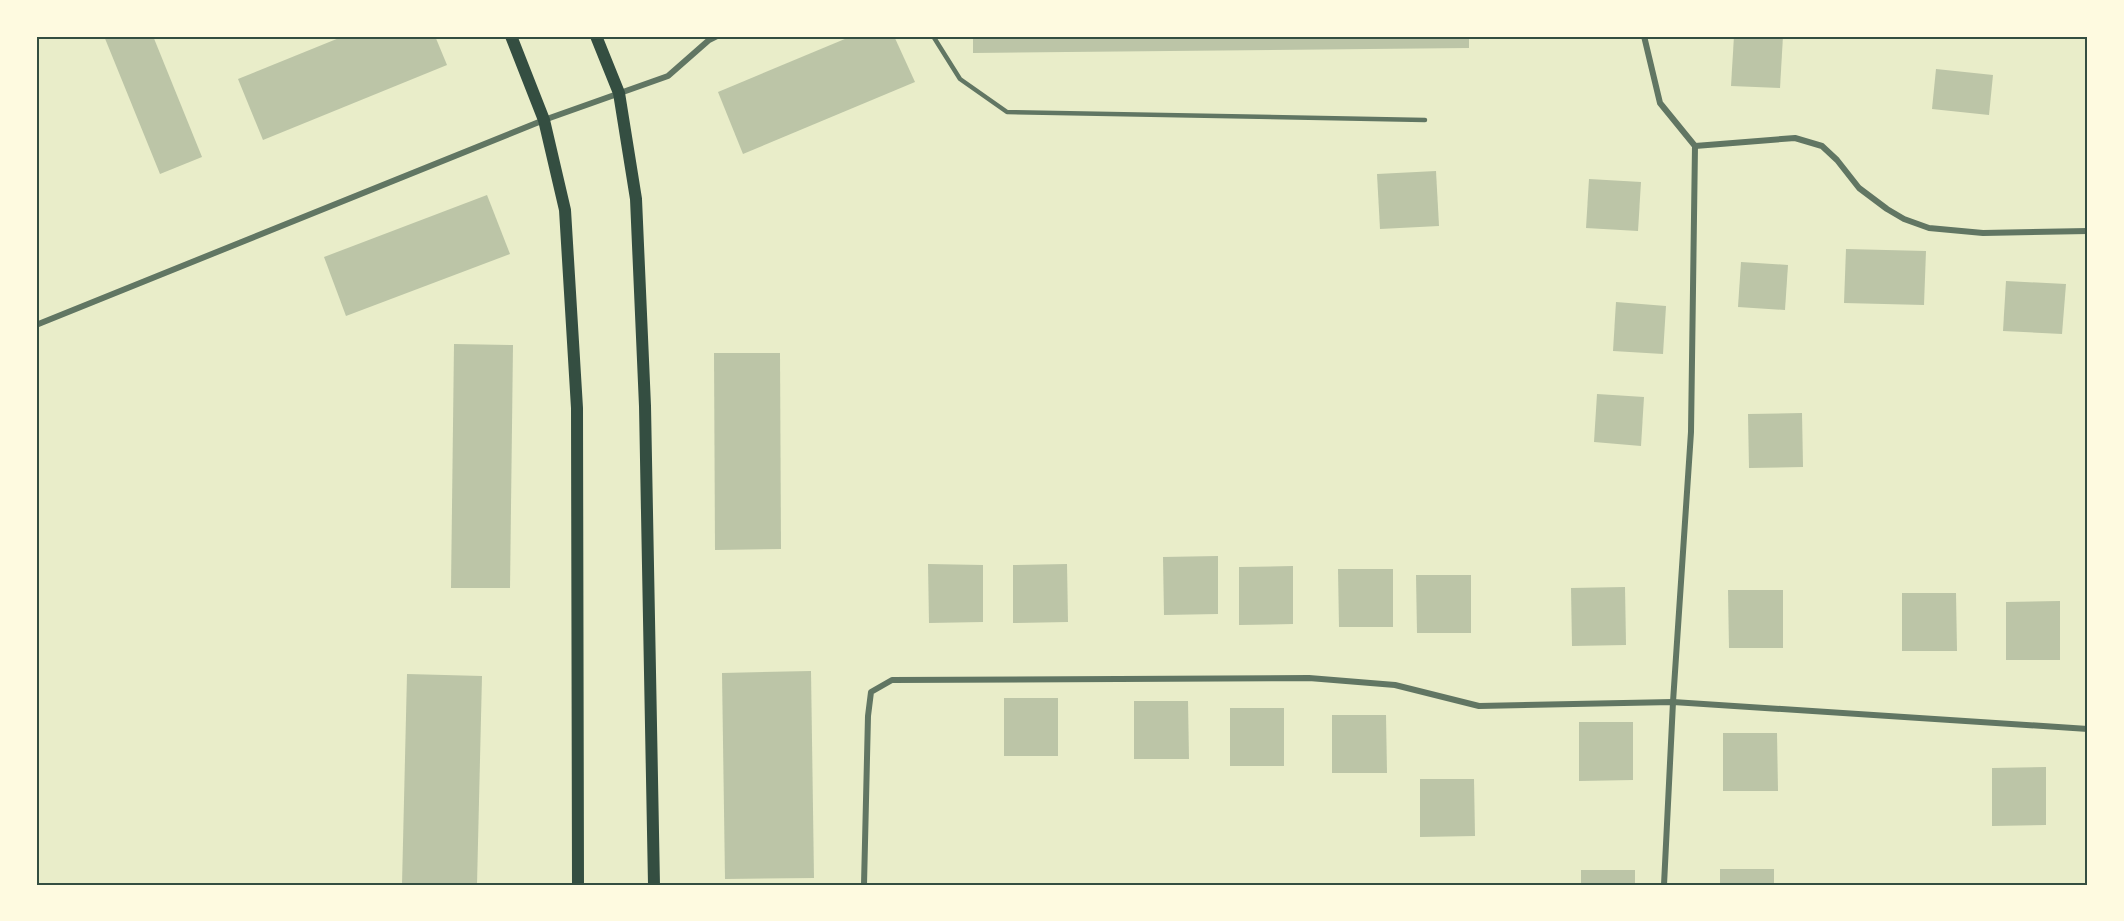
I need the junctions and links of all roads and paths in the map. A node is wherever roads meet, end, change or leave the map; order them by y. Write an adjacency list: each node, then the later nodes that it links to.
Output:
1 (511, 36): 7 (main road)
2 (596, 36): 6 (main road)
3 (717, 36): 6 (street)
4 (933, 36): 8 (lane)
5 (1644, 36): 9 (street)
6 (619, 93): 7 (street); 15 (main road)
7 (544, 120): 11 (street); 14 (main road)
8 (1425, 120)
9 (1695, 146): 10 (street); 12 (street)
10 (2088, 231)
11 (36, 325)
12 (1673, 702): 13 (street); 16 (street); 17 (street)
13 (2088, 729)
14 (578, 885)
15 (654, 885)
16 (864, 885)
17 (1664, 885)

